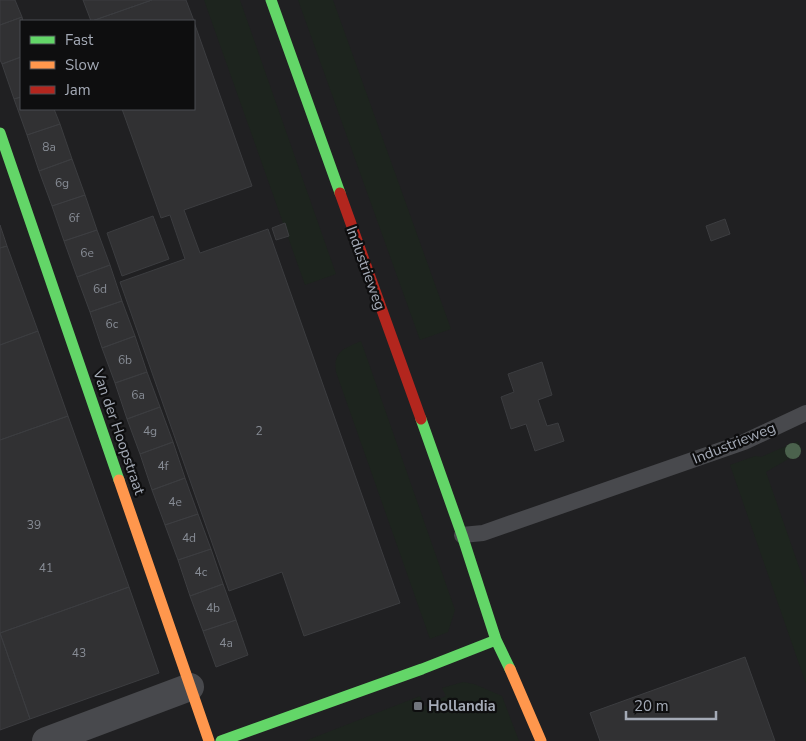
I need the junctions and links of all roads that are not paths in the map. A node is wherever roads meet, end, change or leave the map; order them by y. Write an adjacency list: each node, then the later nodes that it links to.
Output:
1 (271, 0): 4 (street, Industrieweg)
2 (0, 133): 6 (street, Van der Hoopstraat)
3 (806, 412): 4 (lane, Industrieweg)
4 (462, 535): 5 (street, Industrieweg)
5 (496, 640): 9 (street); 10 (street, Industrieweg)
6 (190, 687): 7 (street); 8 (street, Van der Hoopstraat)
7 (46, 741)
8 (209, 741)
9 (220, 741)
10 (541, 741)

